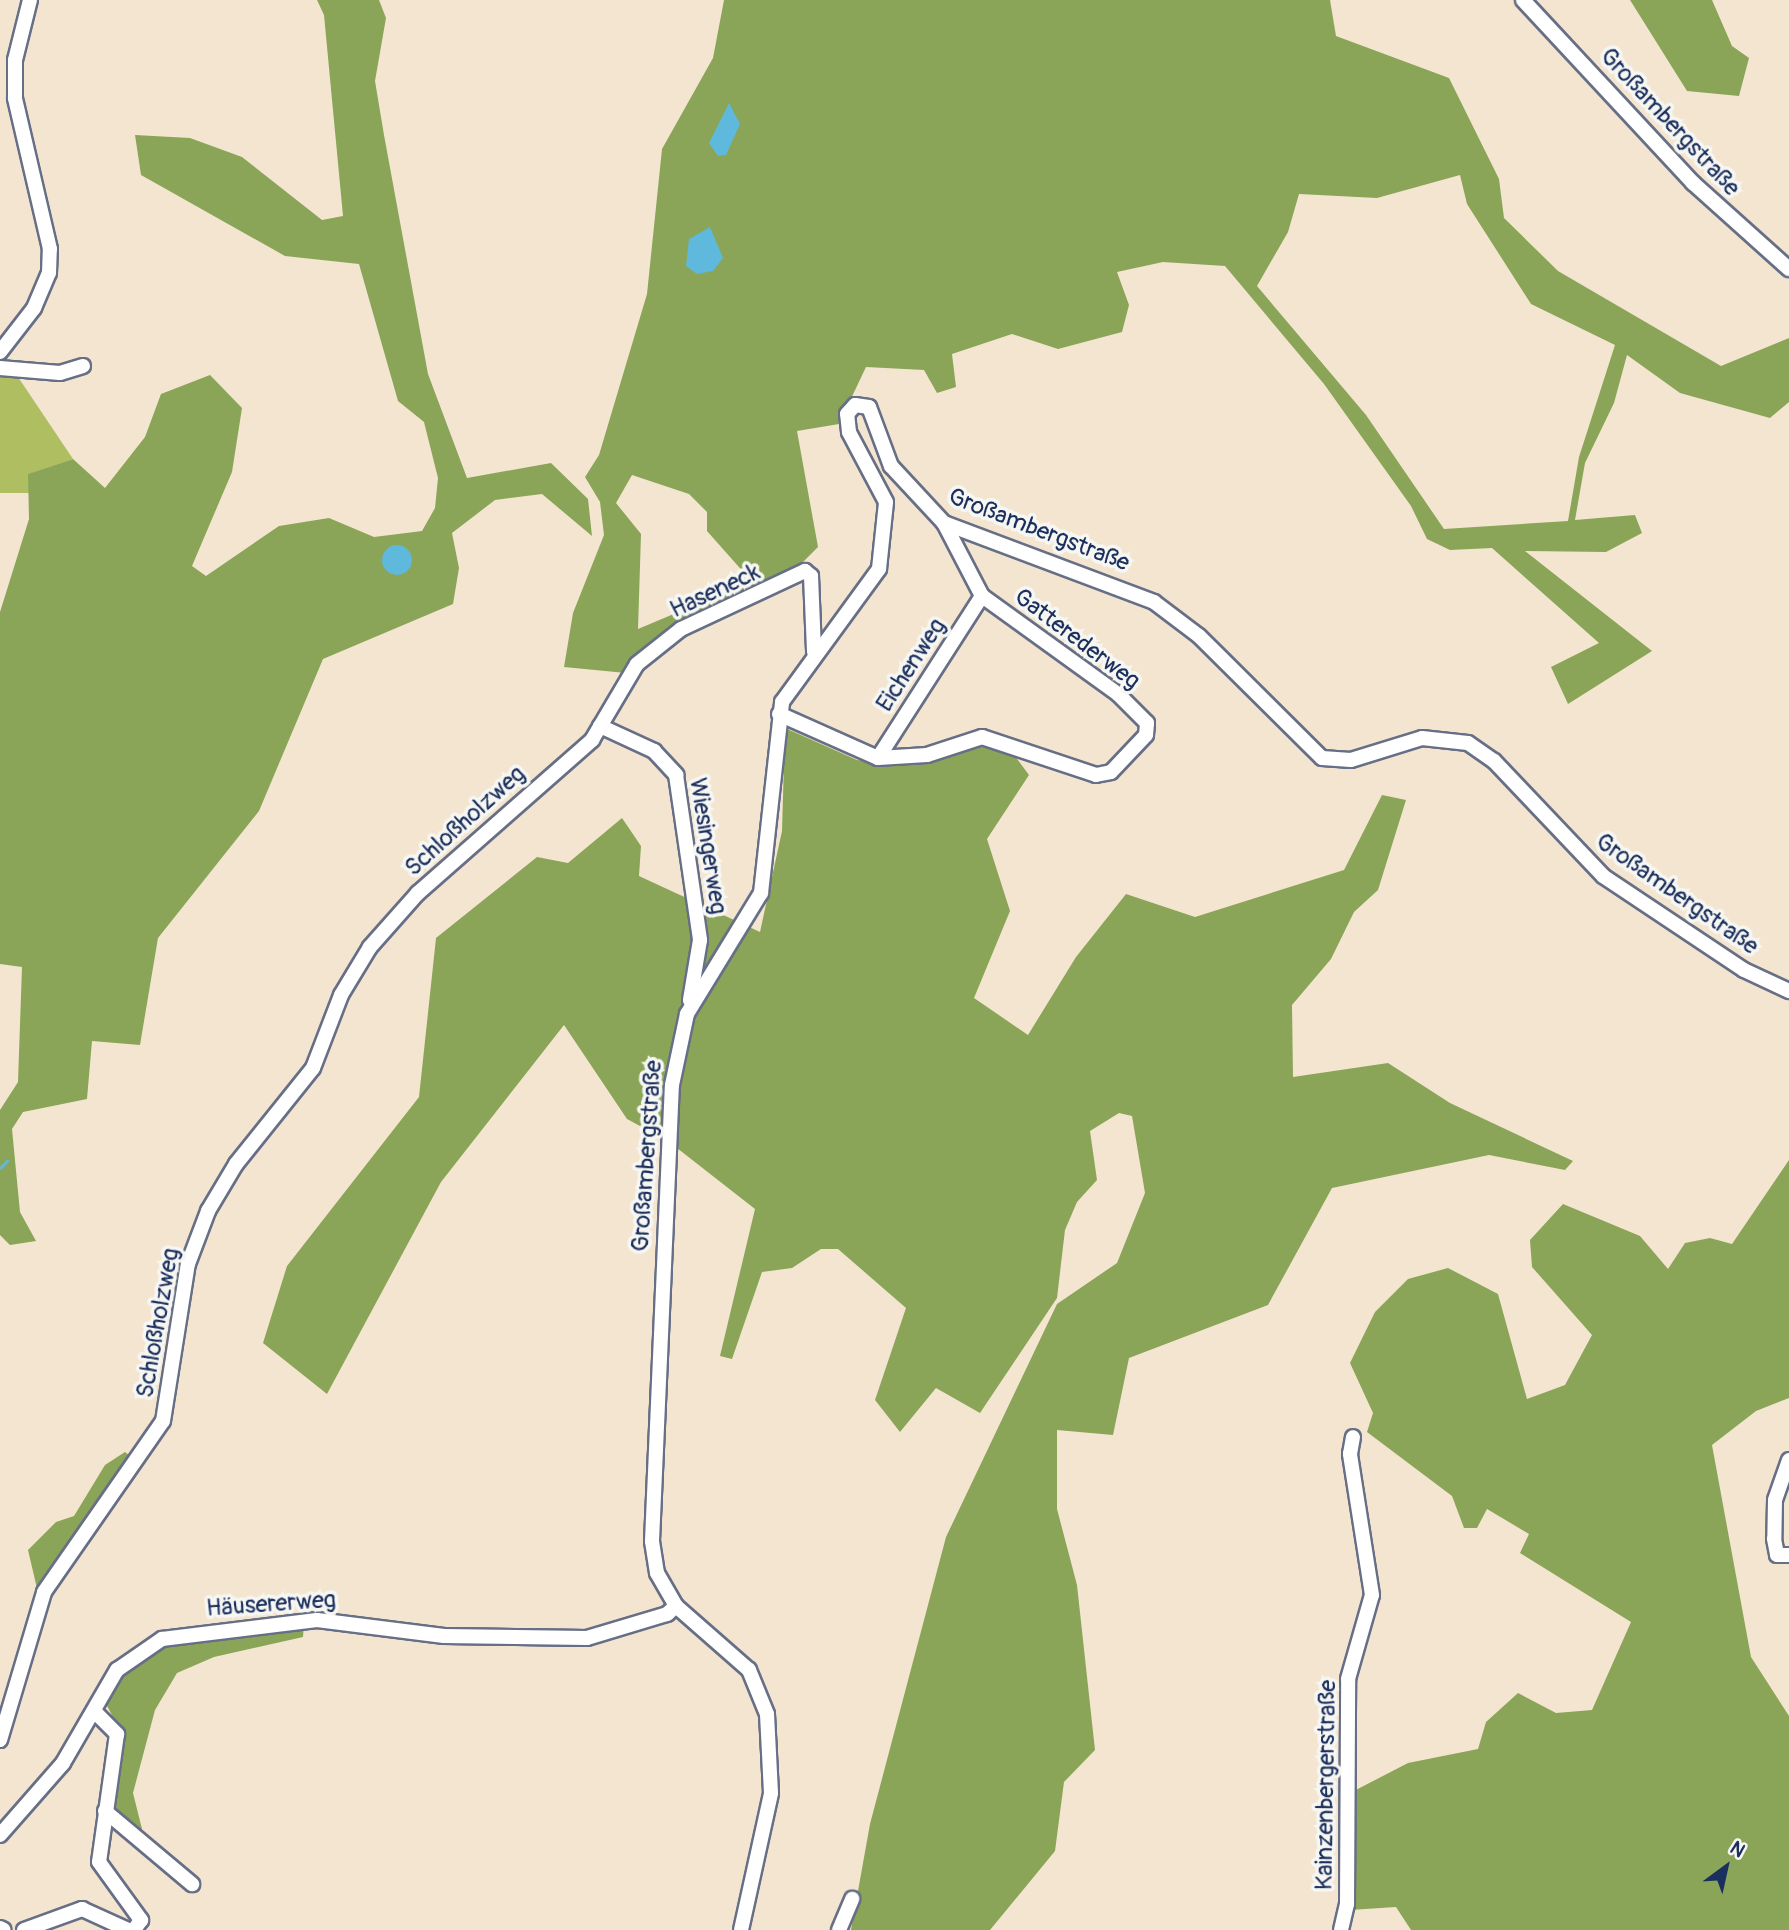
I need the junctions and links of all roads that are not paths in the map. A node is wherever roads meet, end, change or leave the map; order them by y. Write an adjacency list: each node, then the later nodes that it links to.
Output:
1 (30, 0): 4 (street)
2 (1523, 0): 3 (street, Großambergstraße)
3 (1789, 269)
4 (0, 352)
5 (83, 366): 6 (street)
6 (0, 368)
7 (944, 523): 8 (street, Gatterederweg); 9 (street, Großambergstraße); 13 (street, Großambergstraße)
8 (982, 596): 12 (street, Eichenweg); 12 (street, Gatterederweg)
9 (814, 652): 10 (street, Großambergstraße); 11 (street, Haseneck)
10 (779, 714): 12 (street, Gatterederweg); 14 (street, Großambergstraße)
11 (600, 726): 14 (street, Wiesingerweg); 20 (street, Schloßholzweg)
12 (878, 758)
13 (1789, 991)
14 (687, 1014): 18 (street, Großambergstraße)
15 (1353, 1437): 30 (street, Kainzenbergerstraße)
16 (1789, 1461): 17 (street)
17 (1789, 1555)
18 (676, 1606): 19 (street, Häusererweg); 28 (street, Großambergstraße)
19 (94, 1711): 21 (street); 22 (street, Häusererweg)
20 (0, 1740)
21 (105, 1811): 23 (street); 27 (street)
22 (0, 1835)
23 (192, 1884)
24 (852, 1899): 29 (street)
25 (24, 1930): 26 (street)
26 (128, 1930)
27 (134, 1930)
28 (741, 1930)
29 (839, 1930)
30 (1341, 1930)

